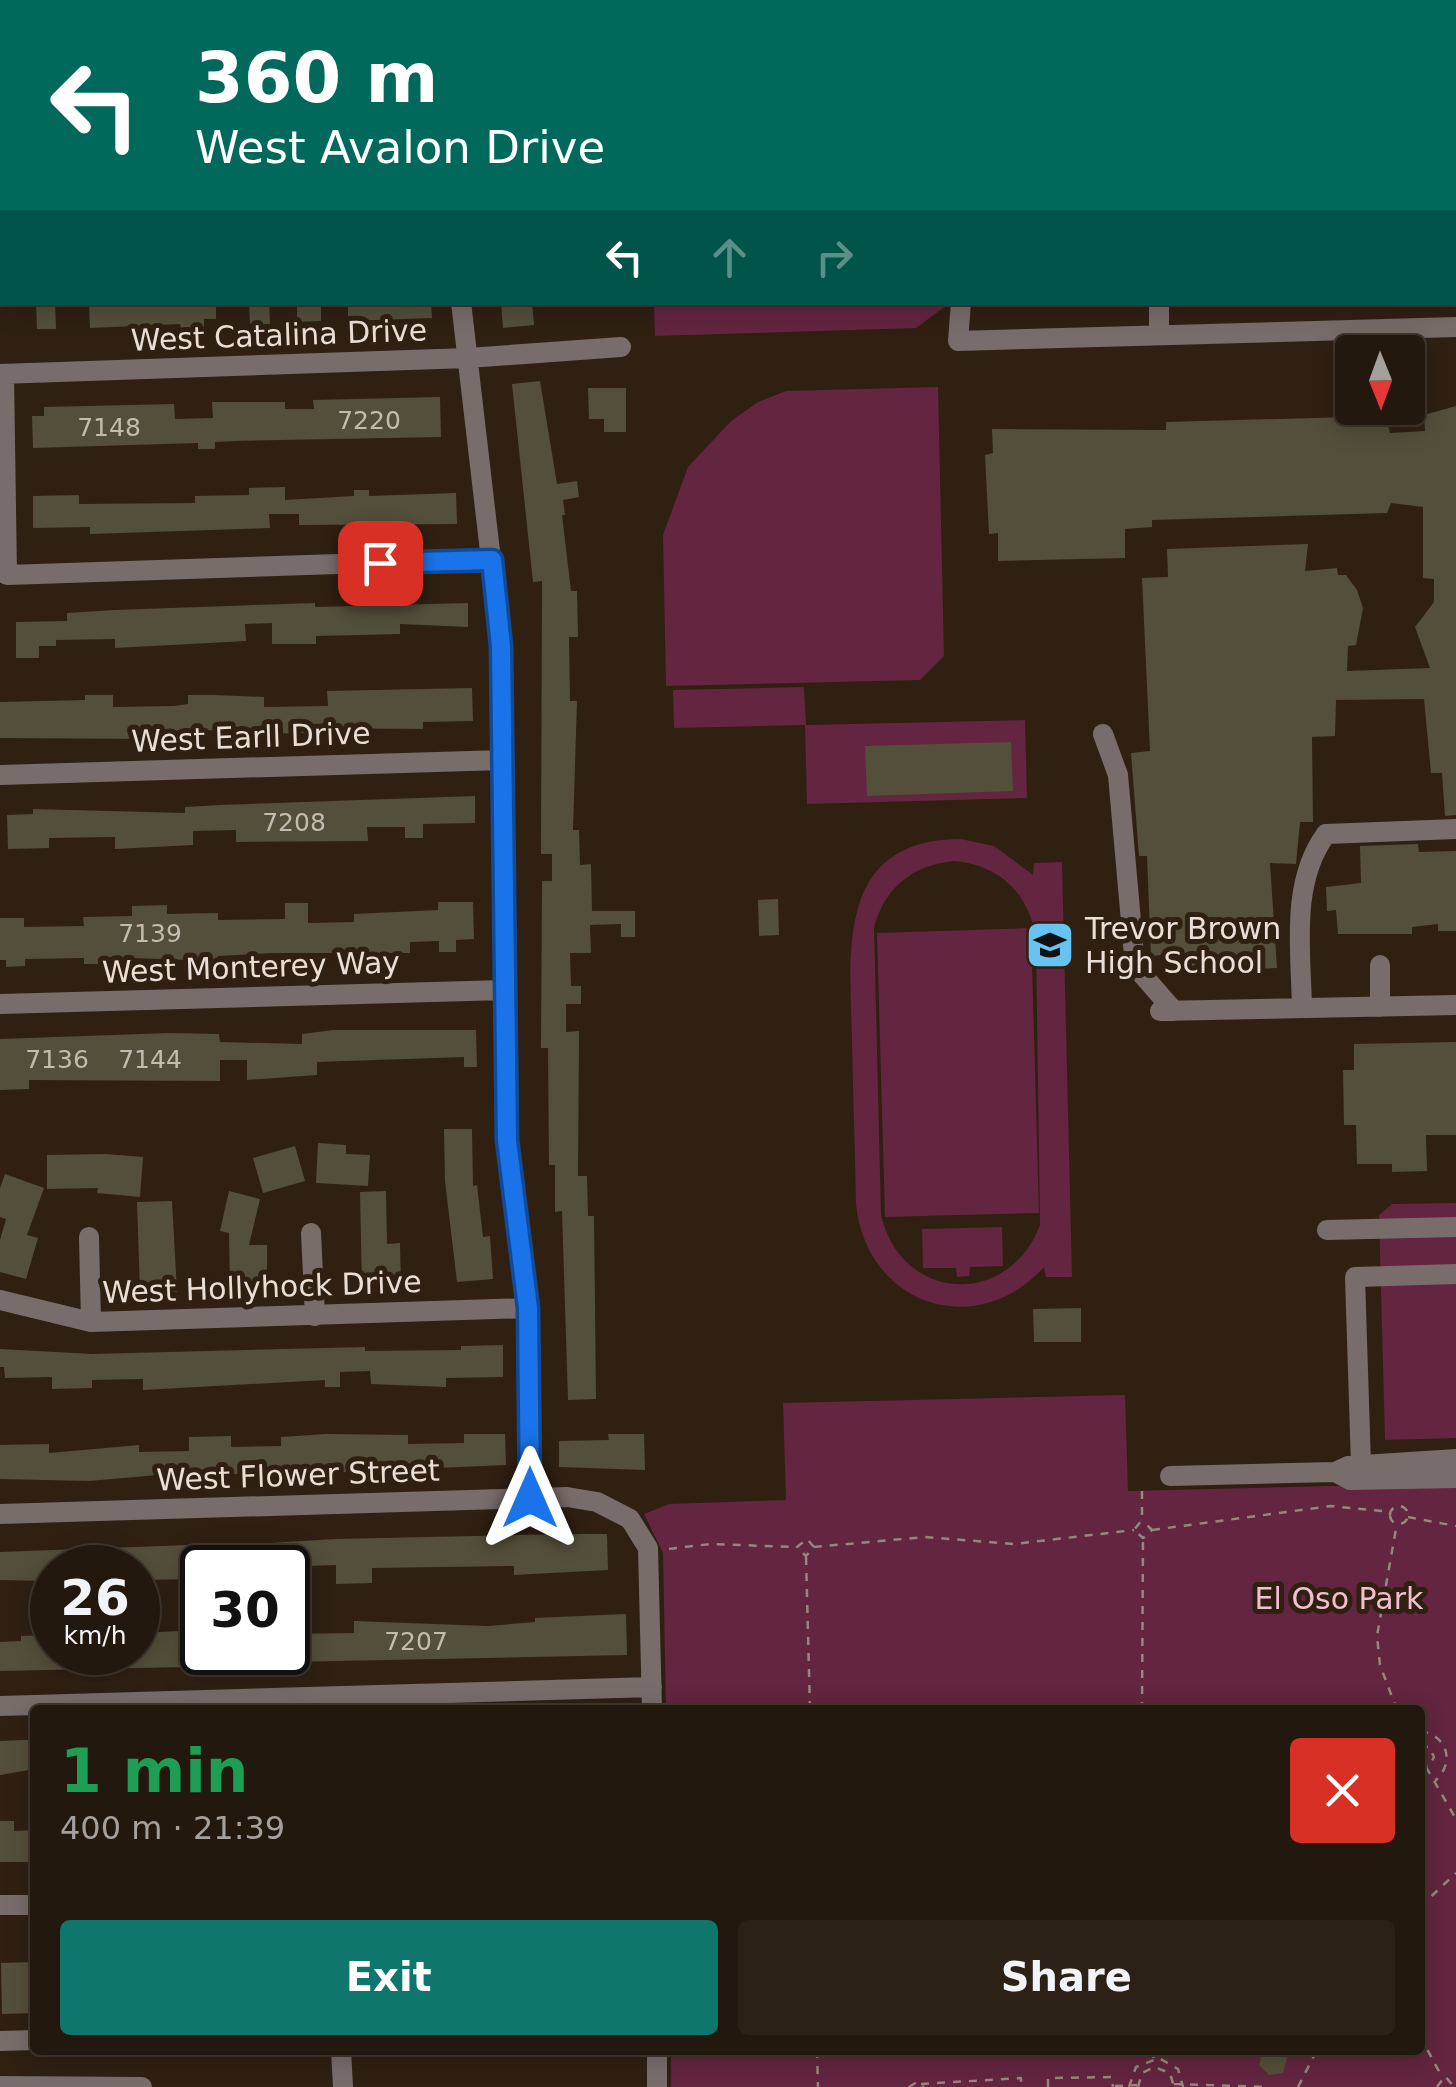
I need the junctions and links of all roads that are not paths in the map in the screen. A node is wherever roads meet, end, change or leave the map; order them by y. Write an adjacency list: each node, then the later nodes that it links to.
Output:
1 (461, 305): 7 (street)
2 (961, 305): 5 (street)
3 (1159, 305): 5 (street)
4 (1456, 327): 5 (street)
5 (1159, 335)
6 (621, 346): 7 (street, West Catalina Drive)
7 (468, 358): 8 (street, West Catalina Drive); 9 (street)
8 (2, 374): 9 (street)
9 (492, 560): 11 (street)
10 (1103, 734): 19 (street)
11 (503, 760): 12 (street, West Earll Drive); 15 (street)
12 (0, 775)
13 (1456, 829): 19 (street)
14 (1380, 965): 18 (street)
15 (504, 990): 16 (street, West Monterey Way); 26 (street)
16 (0, 1004)
17 (1456, 1005): 18 (street)
18 (1380, 1007): 19 (street)
19 (1302, 1008)
20 (1456, 1228): 21 (street)
21 (1327, 1230)
22 (311, 1233): 27 (street)
23 (88, 1237): 28 (street)
24 (1456, 1274): 30 (street)
25 (0, 1300): 28 (street, West Hollyhock Drive)
26 (528, 1308): 27 (street, West Hollyhock Drive); 34 (street)
27 (315, 1316): 28 (street, West Hollyhock Drive)
28 (92, 1322)
29 (1456, 1459): 30 (street)
30 (1361, 1465): 31 (street)
31 (1336, 1472): 32 (street); 33 (street)
32 (1170, 1476)
33 (1456, 1478)
34 (530, 1498): 35 (street, West Flower Street); 36 (street, West Flower Street)
35 (0, 1514)
36 (652, 1688): 38 (street); 39 (street)
37 (30, 1705): 40 (street)
38 (36, 1705)
39 (652, 1705)
40 (0, 1706)
41 (30, 1904): 42 (street)
42 (0, 1906)
43 (30, 2040): 44 (street)
44 (0, 2041)
45 (340, 2055): 49 (street)
46 (657, 2055): 50 (street)
47 (0, 2086): 48 (street)
48 (142, 2087)
49 (343, 2087)
50 (657, 2087)

